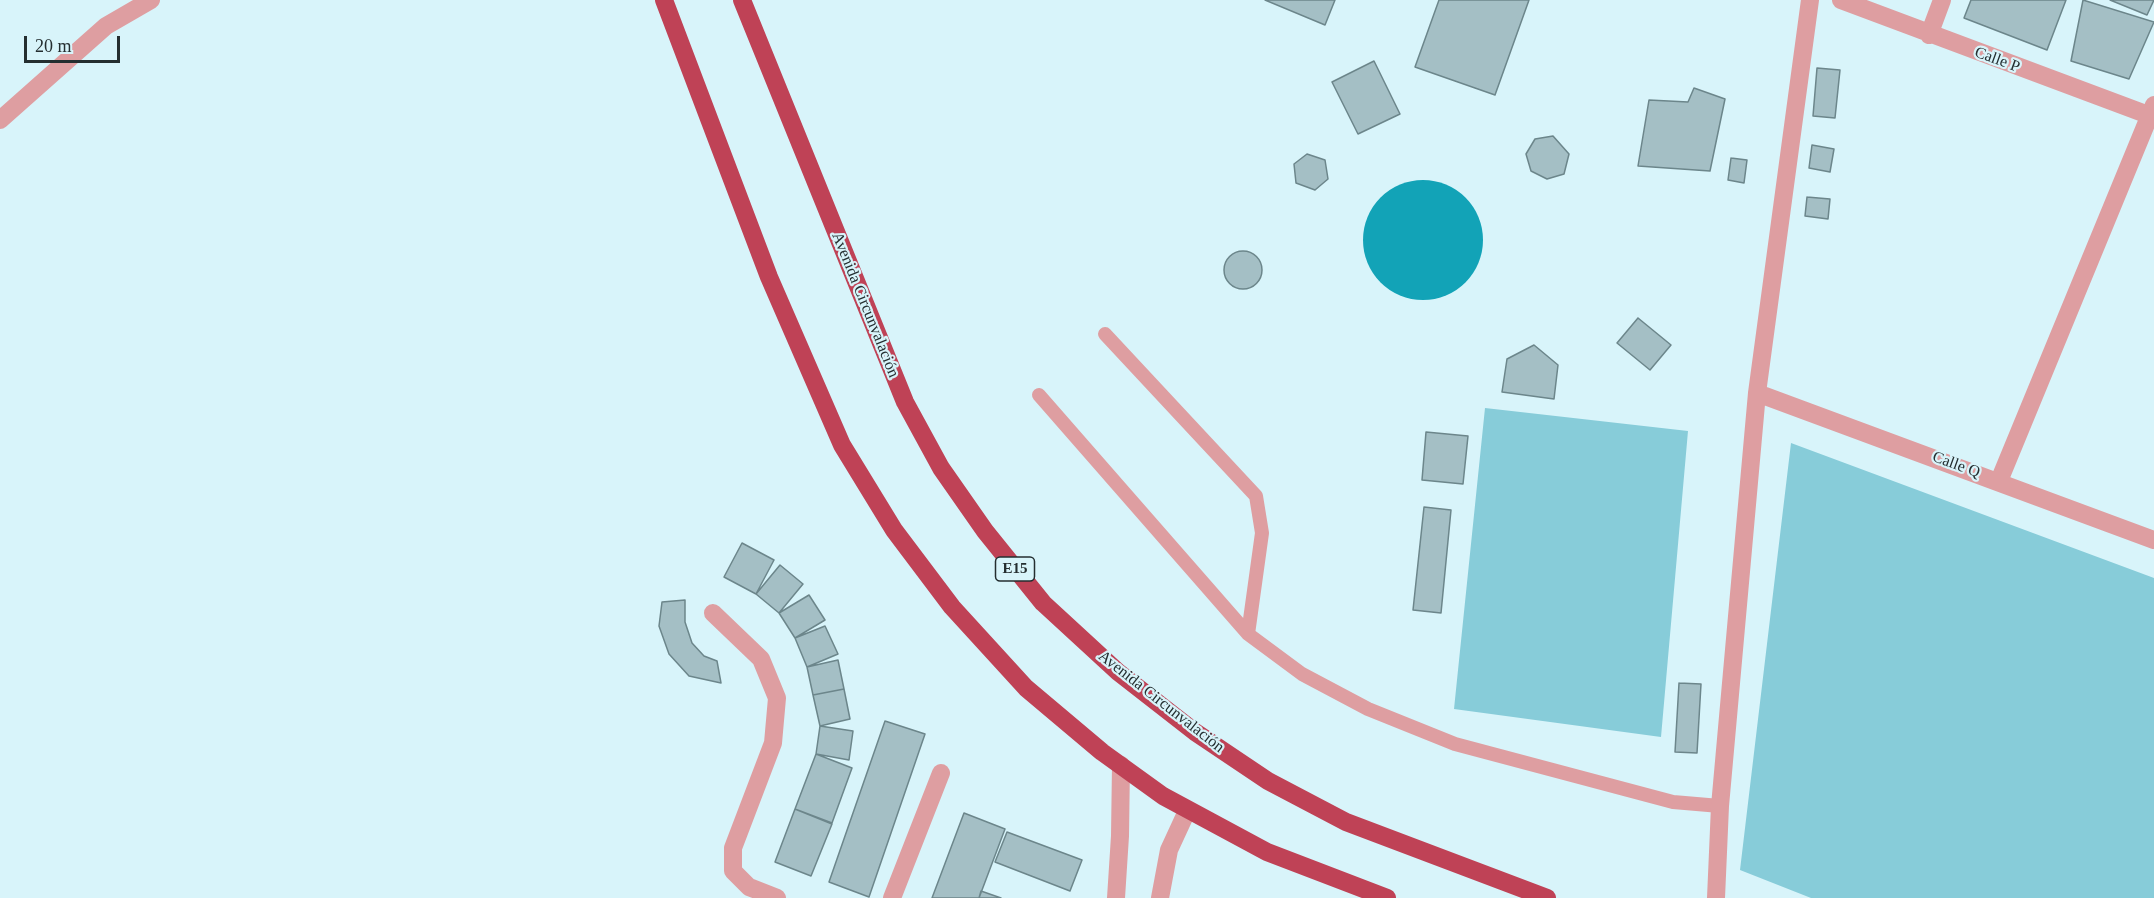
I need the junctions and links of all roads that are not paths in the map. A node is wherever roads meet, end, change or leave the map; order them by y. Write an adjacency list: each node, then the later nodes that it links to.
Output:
1 (151, 0): 9 (street)
2 (664, 0): 17 (highway)
3 (742, 0): 26 (highway, Avenida Circunvalación / E15)
4 (1810, 0): 11 (street)
5 (1841, 0): 7 (street, Calle P)
6 (1942, 0): 7 (street)
7 (1929, 35): 8 (street, Calle P)
8 (2153, 112): 13 (street)
9 (0, 120)
10 (1105, 334): 16 (lane)
11 (1757, 393): 13 (street, Calle Q); 19 (street)
12 (1038, 395): 16 (lane)
13 (1999, 481): 14 (street, Calle Q)
14 (2154, 540)
15 (713, 613): 21 (street)
16 (1248, 634): 19 (lane)
17 (1120, 765): 20 (highway); 23 (street)
18 (940, 773): 22 (street)
19 (1720, 806): 27 (street)
20 (1187, 811): 24 (street); 25 (highway)
21 (777, 898)
22 (892, 898)
23 (1116, 898)
24 (1160, 898)
25 (1387, 898)
26 (1547, 898)
27 (1716, 898)

